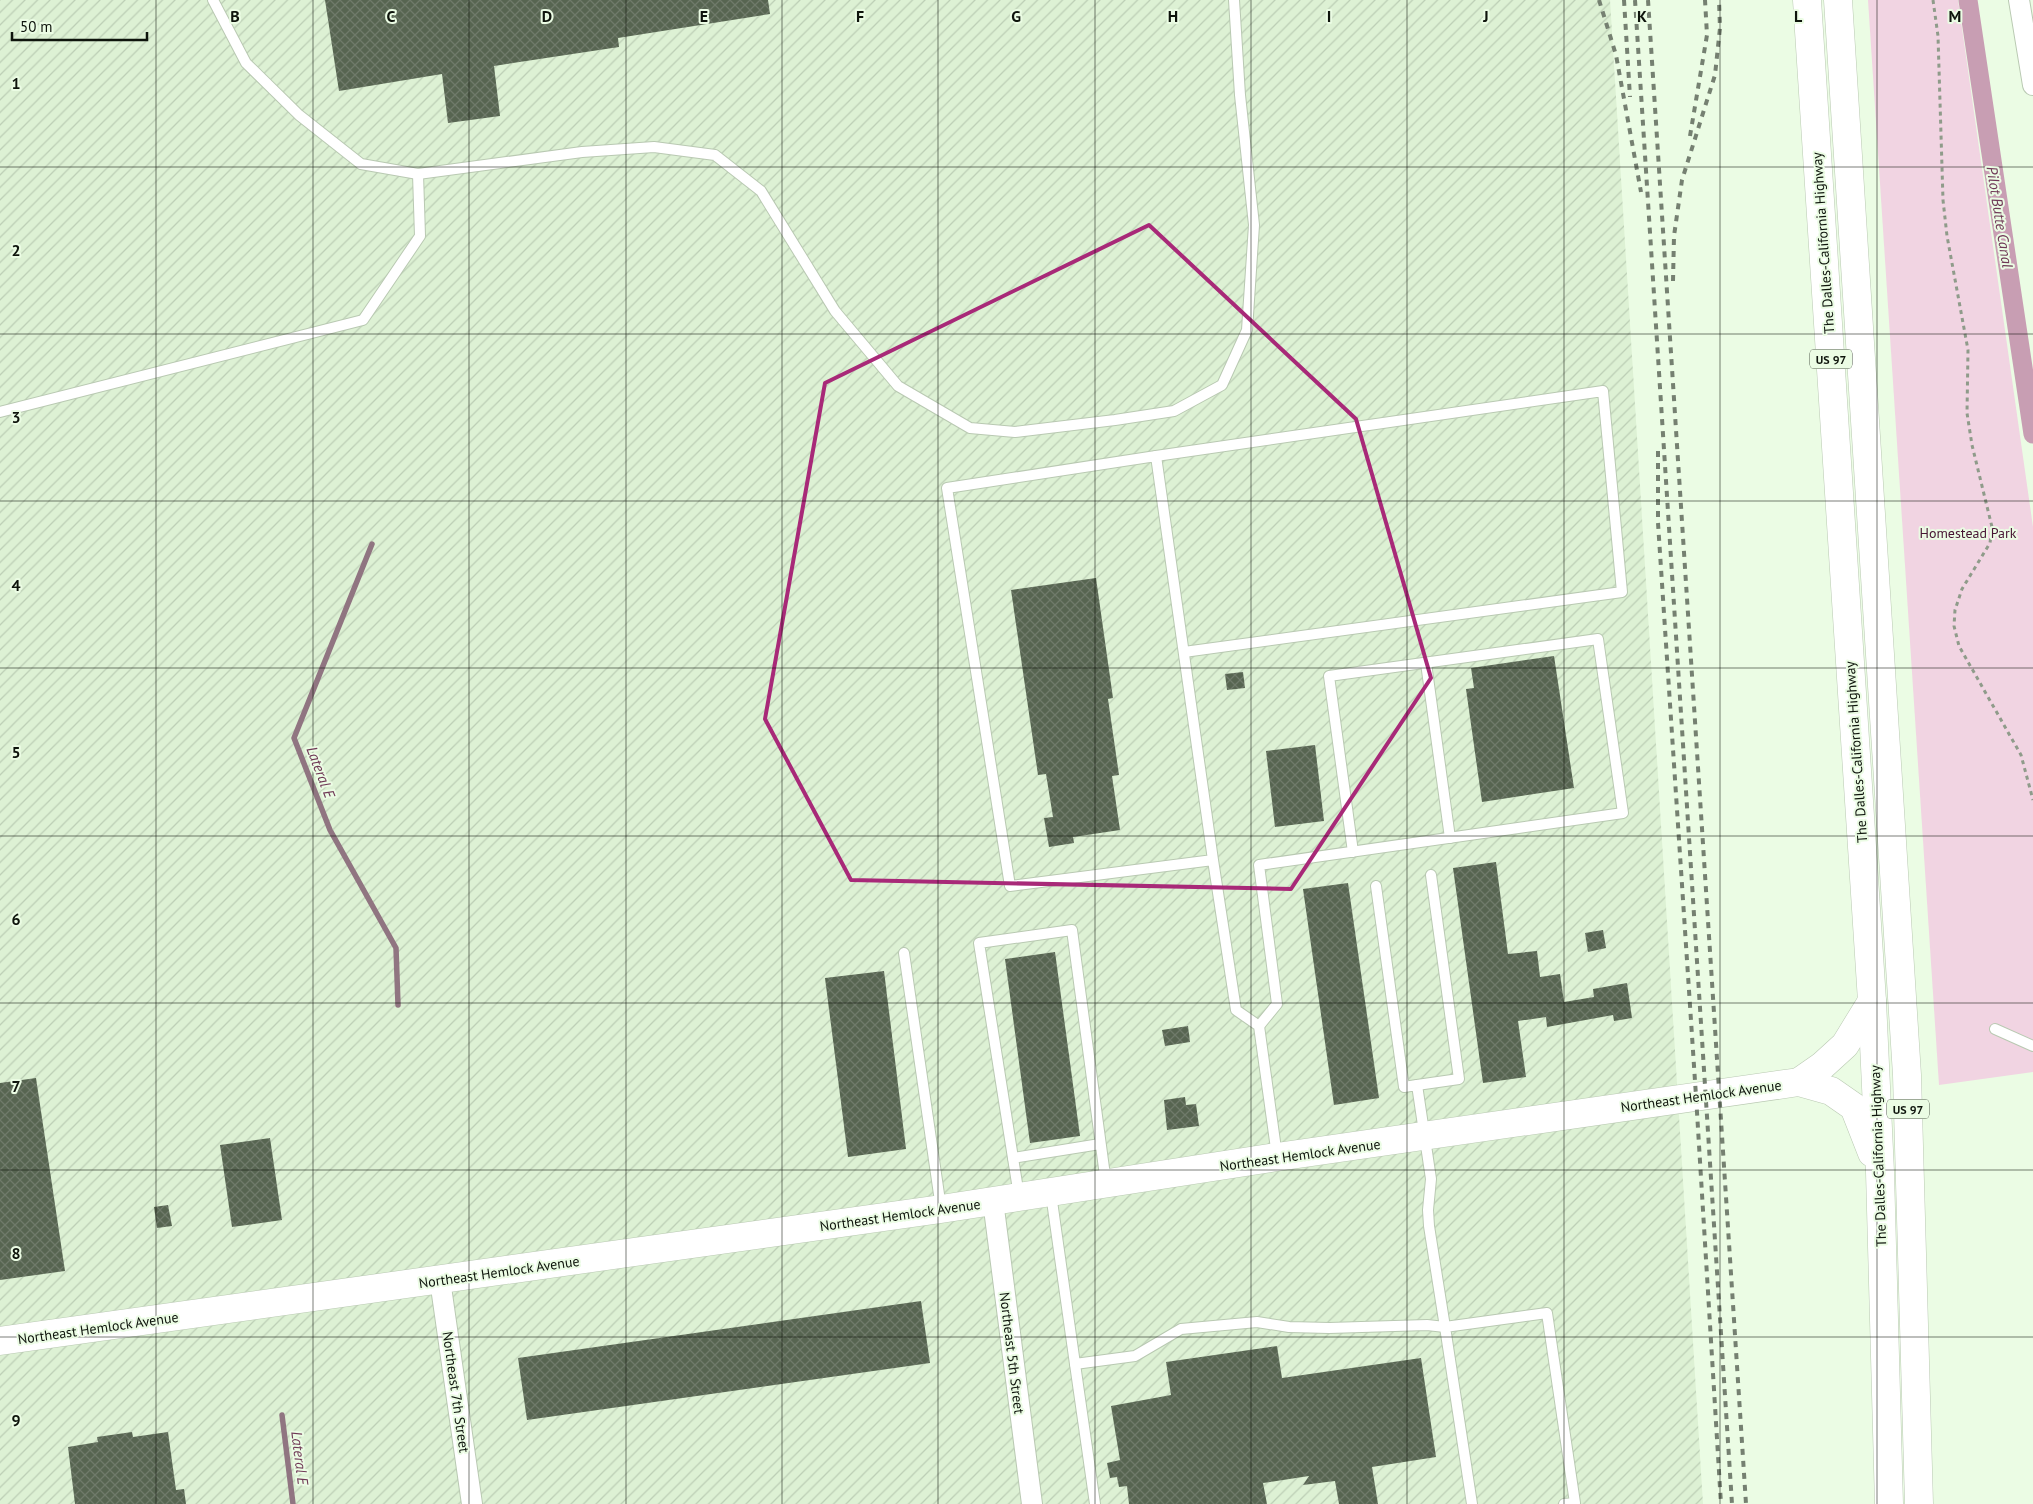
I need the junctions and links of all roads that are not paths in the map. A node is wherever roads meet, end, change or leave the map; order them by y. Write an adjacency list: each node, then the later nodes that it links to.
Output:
1 (213, 0): 7 (lane)
2 (1234, 0): 7 (lane)
3 (1807, 0): 18 (main road, The Dalles-California Highway / US 97)
4 (1838, 0): 43 (main road, US 97)
5 (2019, 0): 6 (street)
6 (2033, 85)
7 (418, 174): 8 (lane)
8 (0, 412)
9 (1156, 456): 10 (lane); 10 (lane); 14 (lane)
10 (1184, 652): 14 (lane)
11 (1426, 663): 12 (lane); 12 (lane); 13 (lane)
12 (1450, 838): 13 (lane)
13 (1353, 852): 19 (lane)
14 (1213, 860): 19 (lane)
15 (1430, 875): 23 (lane)
16 (1376, 886): 23 (lane)
17 (904, 952): 32 (lane)
18 (1872, 1001): 22 (main road); 28 (main road, The Dalles-California Highway / US 97)
19 (1259, 1026): 26 (lane)
20 (1995, 1029): 21 (lane)
21 (2033, 1046)
22 (1799, 1082): 24 (main road, Northeast Hemlock Avenue); 28 (main road)
23 (1418, 1085): 24 (lane)
24 (1425, 1137): 26 (main road, Northeast Hemlock Avenue); 34 (lane)
25 (1100, 1144): 27 (lane); 27 (lane); 29 (lane)
26 (1277, 1157): 29 (main road, Northeast Hemlock Avenue)
27 (1013, 1158): 31 (lane)
28 (1880, 1172): 42 (main road, The Dalles-California Highway / US 97)
29 (1106, 1184): 30 (main road, Northeast Hemlock Avenue)
30 (1051, 1193): 31 (main road, Northeast Hemlock Avenue); 36 (lane)
31 (1006, 1200): 32 (main road, Northeast Hemlock Avenue); 38 (street, Northeast 5th Street)
32 (941, 1209): 33 (main road, Northeast Hemlock Avenue)
33 (440, 1280): 35 (main road, Northeast Hemlock Avenue); 37 (street, Northeast 7th Street)
34 (1444, 1327): 36 (lane); 40 (lane); 41 (lane)
35 (0, 1341)
36 (1075, 1364): 39 (lane)
37 (472, 1504)
38 (1032, 1504)
39 (1095, 1504)
40 (1472, 1504)
41 (1564, 1504)
42 (1890, 1504)
43 (1919, 1504)

